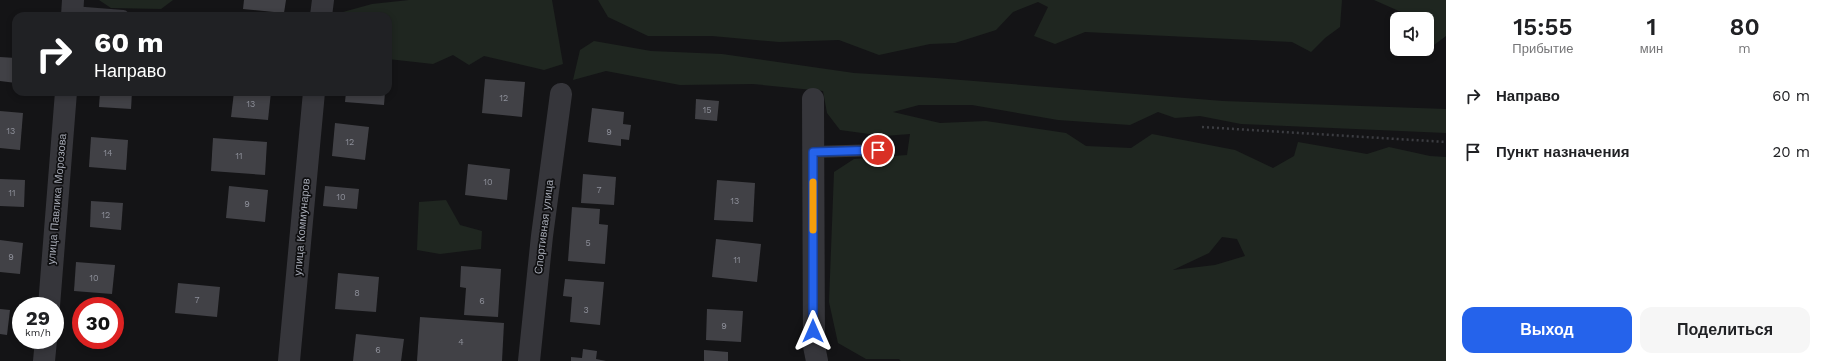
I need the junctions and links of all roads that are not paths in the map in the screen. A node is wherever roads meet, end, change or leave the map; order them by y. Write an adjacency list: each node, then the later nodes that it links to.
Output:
1 (323, 0): 4 (street)
2 (72, 9): 3 (lane)
3 (94, 12)
4 (322, 12)
5 (561, 94): 15 (street, Спортивная улица)
6 (66, 96): 11 (street, улица Павлика Морозова)
7 (314, 96): 14 (street, улица Коммунаров)
8 (813, 99): 10 (street)
9 (878, 150): 10 (lane)
10 (813, 152): 16 (street)
11 (50, 297)
12 (45, 349): 13 (street)
13 (44, 361)
14 (289, 361)
15 (529, 361)
16 (817, 361)

